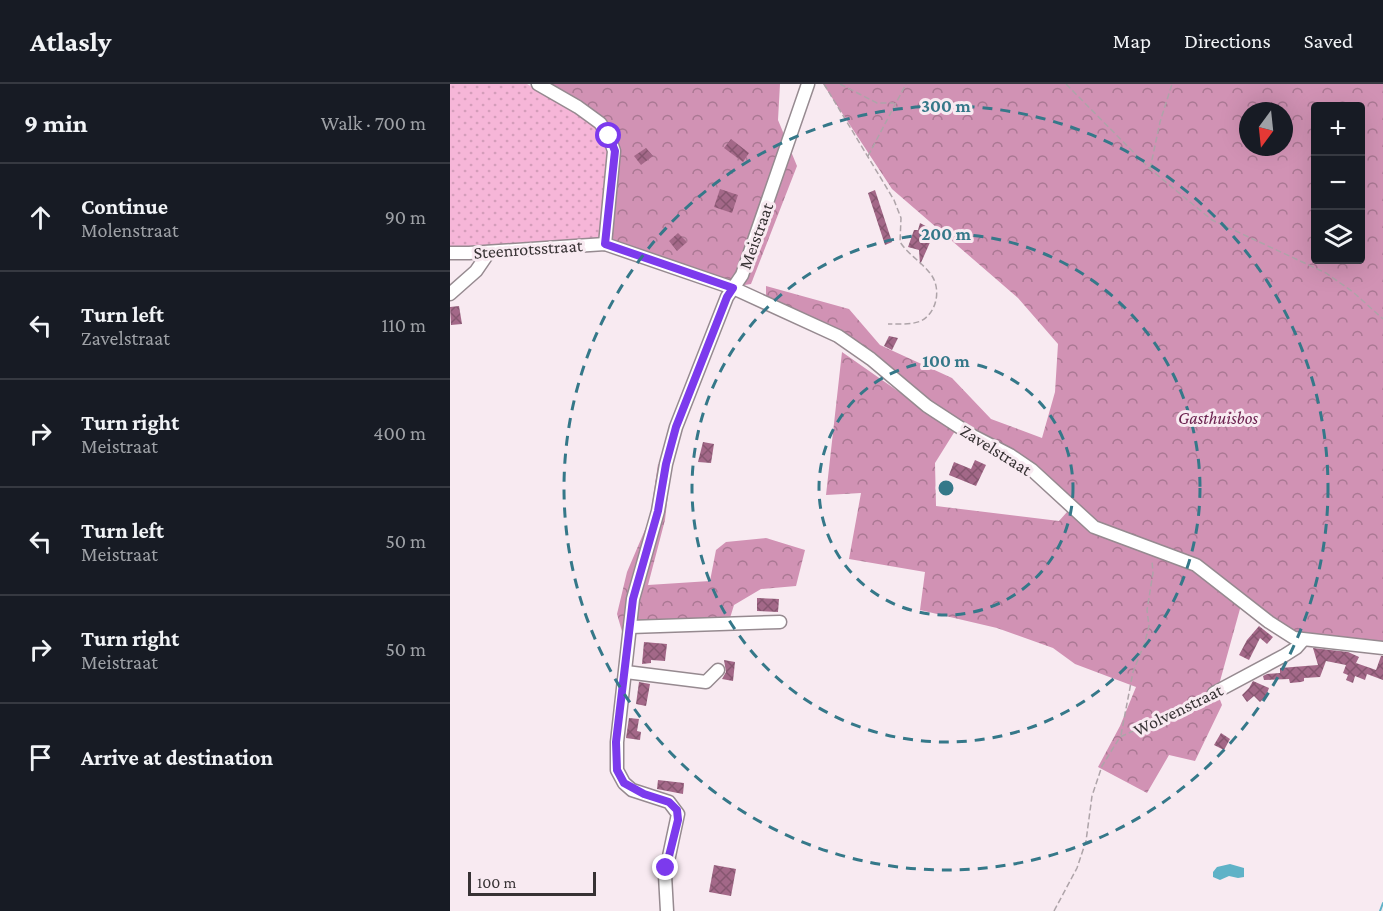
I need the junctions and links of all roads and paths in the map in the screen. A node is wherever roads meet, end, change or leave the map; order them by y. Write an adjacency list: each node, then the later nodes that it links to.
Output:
1 (538, 84): 11 (street)
2 (808, 84): 14 (street, Meistraat)
3 (824, 84): 9 (path)
4 (840, 84): 8 (path)
5 (906, 84): 8 (path)
6 (1066, 84): 10 (path)
7 (1172, 84): 10 (path)
8 (895, 103): 9 (path)
9 (867, 156): 17 (path)
10 (1150, 170): 16 (path)
11 (605, 244): 12 (street, Steenrotsstraat); 14 (street, Zavelstraat)
12 (489, 252): 13 (street, Steenrotsstraat); 15 (street)
13 (450, 253)
14 (733, 288): 18 (street, Zavelstraat); 20 (street, Meistraat)
15 (450, 294)
16 (1383, 319)
17 (888, 324)
18 (1151, 548): 21 (street, Zavelstraat); 26 (path)
19 (780, 622): 20 (street)
20 (630, 627): 24 (street, Meistraat)
21 (1303, 640): 22 (street, Zavelstraat); 25 (street, Wolvenstraat)
22 (1383, 648)
23 (718, 670): 24 (street)
24 (626, 672): 27 (street, Meistraat)
25 (1214, 693): 26 (path, Wolvenstraat)
26 (1120, 737): 28 (path, Wolvenstraat)
27 (667, 911)
28 (1054, 911)

